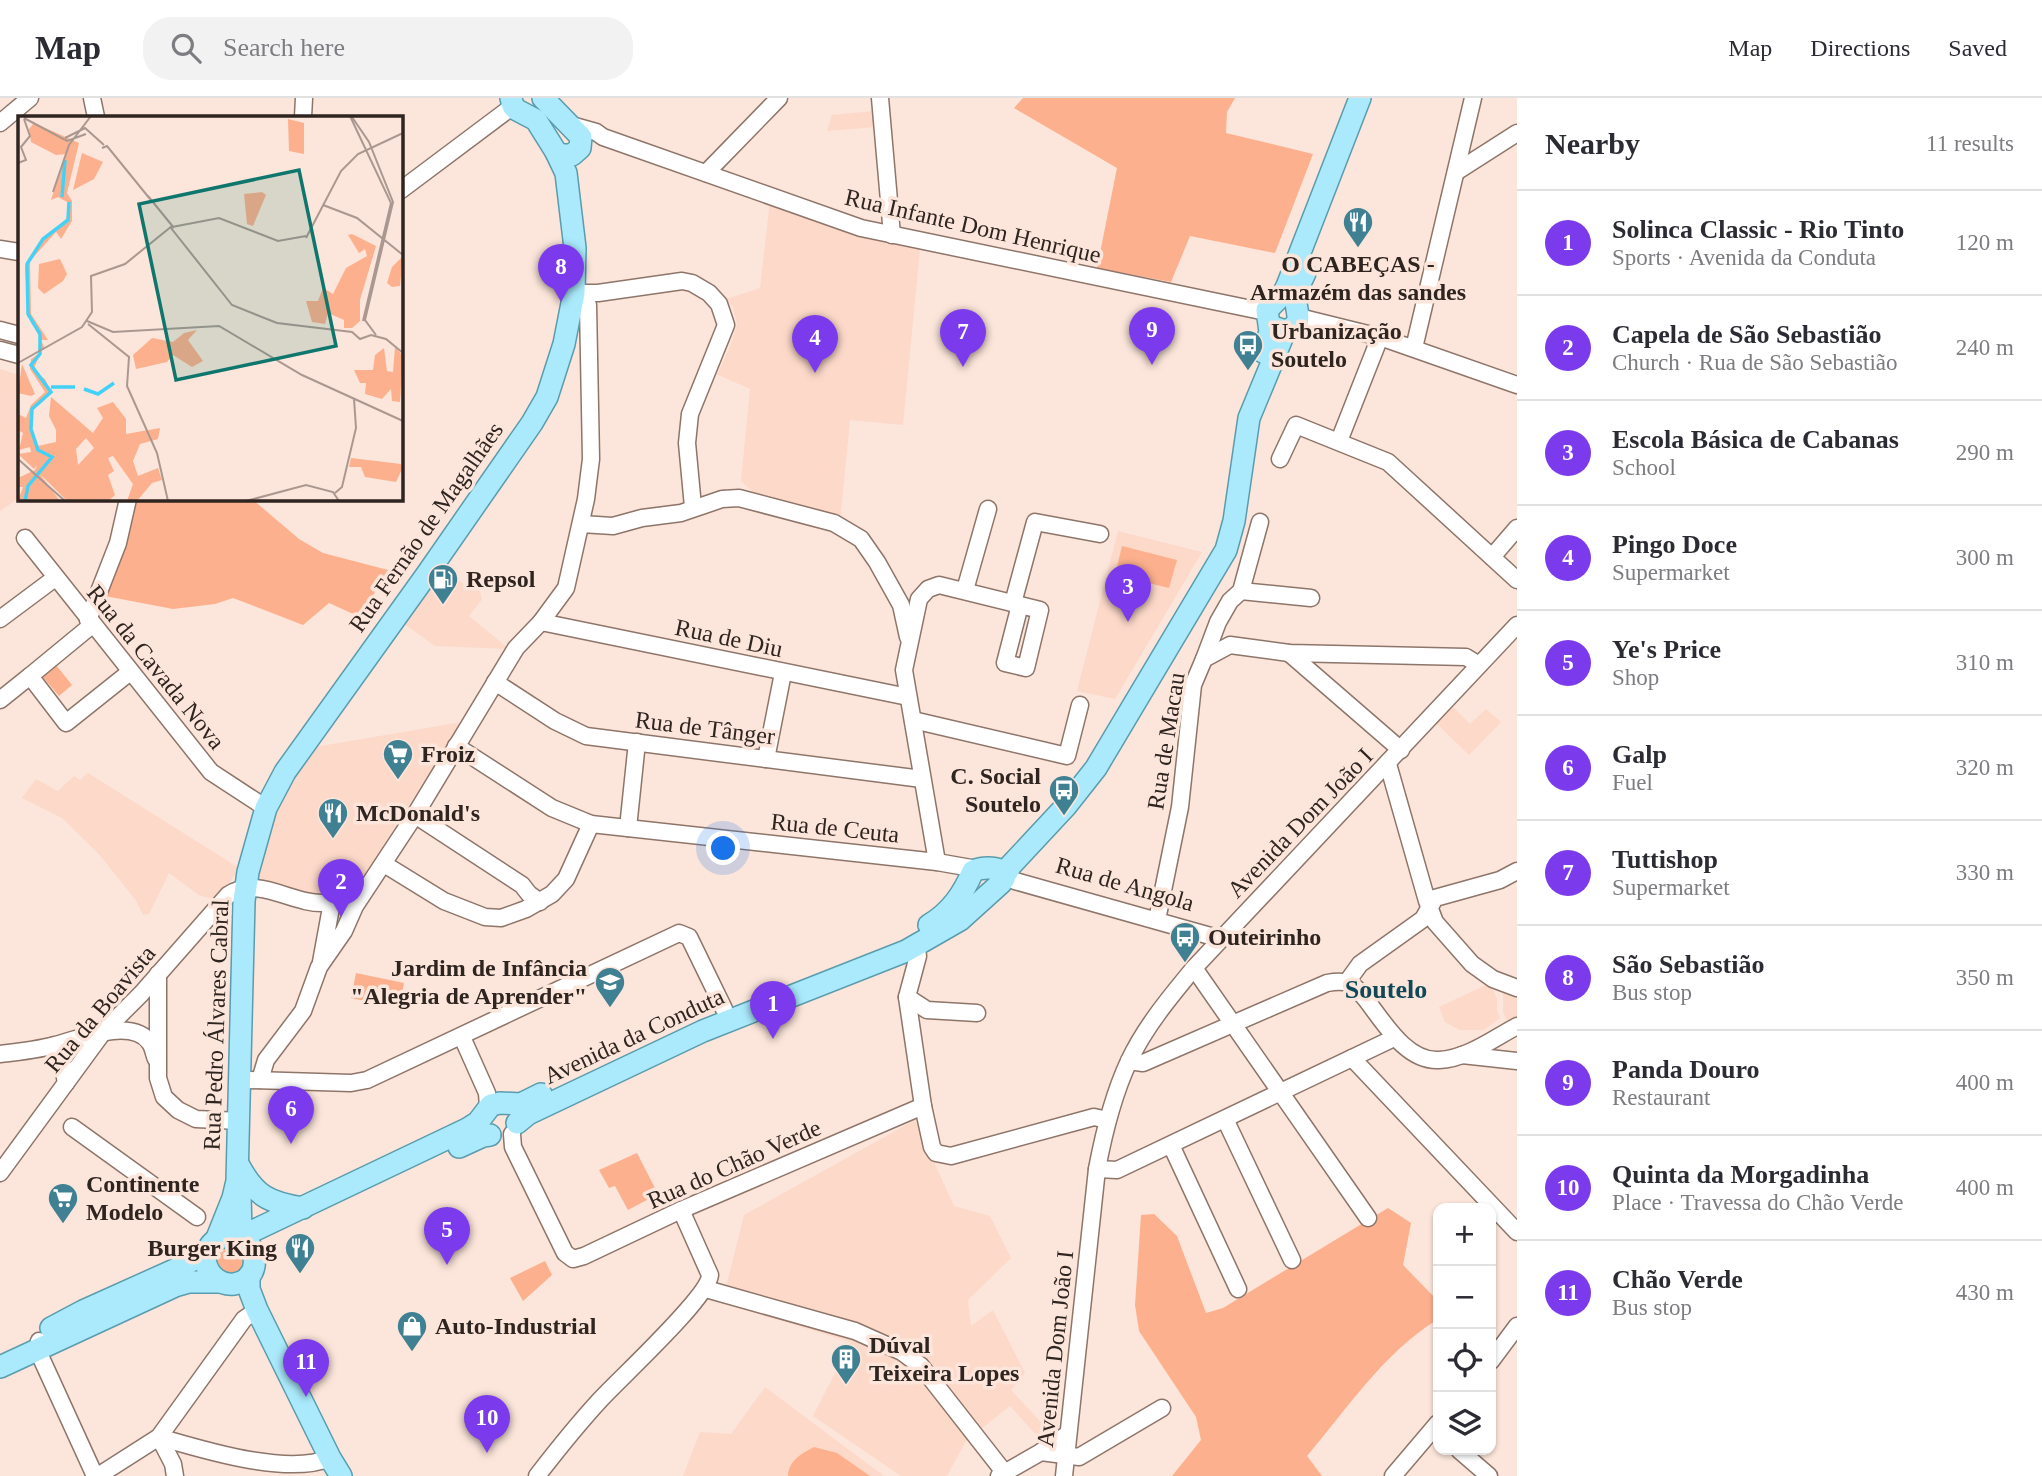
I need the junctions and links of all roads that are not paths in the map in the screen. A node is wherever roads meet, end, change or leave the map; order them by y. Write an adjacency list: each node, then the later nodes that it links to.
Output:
1 (30, 98): 11 (street)
2 (92, 98): 12 (street)
3 (304, 98): 13 (street)
4 (543, 98): 16 (main road)
5 (779, 98): 21 (street)
6 (880, 98): 23 (street)
7 (1360, 98): 27 (main road)
8 (1372, 98): 27 (main road)
9 (1473, 98): 20 (street)
10 (512, 102): 19 (main road); 22 (street)
11 (14, 111): 14 (street); 15 (street)
12 (96, 116)
13 (303, 116)
14 (0, 122)
15 (18, 125)
16 (570, 125): 18 (street, Rua Infante Dom Henrique); 19 (main road)
17 (1517, 133): 20 (street)
18 (603, 136): 19 (street); 21 (street, Rua Infante Dom Henrique)
19 (568, 157): 26 (main road, Rua Fernão de Magalhães)
20 (1456, 172): 31 (street)
21 (706, 173): 23 (street, Rua Infante Dom Henrique)
22 (402, 189)
23 (892, 235): 27 (street, Rua Infante Dom Henrique)
24 (0, 249): 25 (street)
25 (18, 252)
26 (574, 293): 38 (street); 41 (street); 77 (main road, Rua Fernão de Magalhães)
27 (1283, 316): 30 (street, Rua Infante Dom Henrique); 84 (main road)
28 (0, 330): 29 (street)
29 (18, 335)
30 (1380, 337): 31 (street, Rua Infante Dom Henrique); 35 (street)
31 (1415, 348): 34 (street, Rua Infante Dom Henrique)
32 (0, 350): 33 (street)
33 (18, 355)
34 (1517, 384)
35 (1339, 441): 36 (street); 45 (street)
36 (1280, 459)
37 (128, 500): 52 (street)
38 (693, 507): 41 (street); 56 (street)
39 (988, 509): 48 (street)
40 (1260, 522): 49 (street)
41 (581, 524): 53 (street)
42 (1517, 528): 45 (street)
43 (1101, 534): 48 (street)
44 (25, 538): 46 (street, Rua da Cavada Nova)
45 (1492, 557): 47 (street)
46 (55, 578): 51 (street); 52 (street, Rua da Cavada Nova)
47 (1517, 580)
48 (965, 590): 56 (street)
49 (1241, 592): 50 (street); 54 (street)
50 (1311, 598)
51 (0, 618)
52 (90, 622): 62 (street, Rua da Cavada Nova); 64 (street)
53 (541, 622): 63 (street, Rua de Diu); 66 (street)
54 (1218, 622): 57 (street); 60 (street)
55 (1517, 625): 61 (street, Avenida Dom João I)
56 (909, 640): 67 (street)
57 (1230, 645): 58 (street); 60 (street, Rua de Macau)
58 (1289, 653): 59 (street); 65 (street)
59 (1337, 653): 61 (street); 65 (street)
60 (1203, 659): 90 (street, Rua de Macau)
61 (1479, 665): 73 (street, Avenida Dom João I)
62 (130, 672): 64 (street); 77 (street, Rua da Cavada Nova)
63 (783, 673): 67 (street, Rua de Diu); 74 (street)
64 (30, 676): 68 (street)
65 (1320, 677): 73 (street)
66 (495, 682): 71 (street, Rua de Tânger); 72 (street)
67 (908, 697): 70 (street)
68 (0, 700)
69 (1080, 705): 70 (street)
70 (913, 719): 76 (street)
71 (638, 742): 74 (street, Rua de Tânger); 80 (street)
72 (456, 746): 78 (street); 79 (street, Rua de Ceuta)
73 (1401, 750): 75 (street, Avenida Dom João I)
74 (766, 759): 76 (street, Rua de Tânger)
75 (1388, 764): 89 (street); 91 (street, Avenida Dom João I)
76 (922, 779): 81 (street)
77 (266, 808): 86 (main road, Rua Fernão de Magalhães)
78 (415, 815): 82 (street); 88 (street)
79 (591, 824): 80 (street, Rua de Ceuta); 88 (street)
80 (628, 828): 81 (street, Rua de Ceuta)
81 (937, 862): 84 (street, Rua de Angola)
82 (384, 864): 85 (street); 88 (street)
83 (1517, 871): 89 (street)
84 (993, 875): 90 (street, Rua de Angola); 92 (main road, Avenida da Conduta); 99 (main road, Avenida da Conduta)
85 (371, 882): 87 (street); 93 (street)
86 (246, 887): 87 (street); 95 (street, Rua da Boavista); 113 (main road, Rua Pedro Álvares Cabral)
87 (332, 902): 93 (street)
88 (540, 902)
89 (1430, 909): 96 (street); 97 (street)
90 (1157, 920): 91 (street, Rua de Angola)
91 (1221, 939): 94 (street, Avenida Dom João I)
92 (916, 946): 98 (street); 118 (main road, Avenida da Conduta)
93 (319, 967): 113 (street)
94 (1194, 968): 101 (street); 110 (street, Avenida Dom João I)
95 (158, 974): 103 (street, Rua da Boavista); 112 (street)
96 (1347, 982): 101 (street); 105 (street)
97 (1517, 988)
98 (907, 997): 100 (street); 116 (street)
99 (724, 1009): 104 (street); 118 (main road, Avenida da Conduta)
100 (977, 1013)
101 (1233, 1023): 110 (street); 115 (street)
102 (1517, 1026): 108 (street)
103 (104, 1031): 106 (street); 112 (street); 114 (street, Rua da Boavista)
104 (462, 1037): 113 (street); 118 (street)
105 (1394, 1038): 108 (street); 109 (street)
106 (52, 1046): 107 (street); 114 (street)
107 (0, 1054)
108 (1462, 1055): 111 (street)
109 (1352, 1058): 115 (street); 130 (street)
110 (1129, 1061): 119 (street, Avenida Dom João I)
111 (1517, 1061)
112 (158, 1065): 120 (street)
113 (250, 1080): 120 (main road, Rua Pedro Álvares Cabral)
114 (66, 1083): 125 (street, Rua da Boavista)
115 (1279, 1093): 117 (street); 129 (street)
116 (923, 1106): 119 (street); 127 (street, Rua do Chão Verde)
117 (1225, 1119): 122 (street); 132 (street)
118 (500, 1120): 126 (main road, Avenida da Conduta); 127 (street, Rua do Chão Verde); 131 (main road, Avenida da Conduta)
119 (1107, 1120): 124 (street, Avenida Dom João I)
120 (240, 1121): 123 (main road, Rua Pedro Álvares Cabral)
121 (72, 1126): 128 (street)
122 (1171, 1145): 124 (street); 136 (street)
123 (238, 1164): 126 (main road); 131 (main road, Rua Pedro Álvares Cabral)
124 (1097, 1169): 147 (street, Avenida Dom João I)
125 (0, 1172)
126 (303, 1208): 131 (main road, Avenida da Conduta)
127 (681, 1210): 135 (street)
128 (197, 1217)
129 (1368, 1218)
130 (1517, 1232)
131 (233, 1242): 133 (main road); 134 (main road); 138 (main road)
132 (1293, 1260)
133 (249, 1276): 134 (main road); 137 (main road)
134 (222, 1283): 137 (main road); 140 (main road)
135 (706, 1289): 153 (street); 156 (street)
136 (1238, 1289)
137 (257, 1310): 148 (street); 152 (main road)
138 (83, 1311): 140 (street); 141 (main road)
139 (1517, 1326): 142 (street)
140 (37, 1352): 143 (street); 144 (main road); 154 (street)
141 (0, 1354)
142 (1496, 1354)
143 (0, 1360)
144 (0, 1367)
145 (1161, 1408): 150 (street)
146 (1433, 1432): 158 (street)
147 (1068, 1434): 149 (street); 150 (street, Avenida Dom João I)
148 (159, 1437): 152 (street); 154 (street); 155 (street)
149 (1041, 1452): 150 (street); 153 (street)
150 (1066, 1454): 157 (street, Avenida Dom João I)
151 (1465, 1455): 159 (street)
152 (336, 1467)
153 (1002, 1474)
154 (96, 1476)
155 (175, 1476)
156 (537, 1476)
157 (1064, 1476)
158 (1393, 1476)
159 (1489, 1476)

